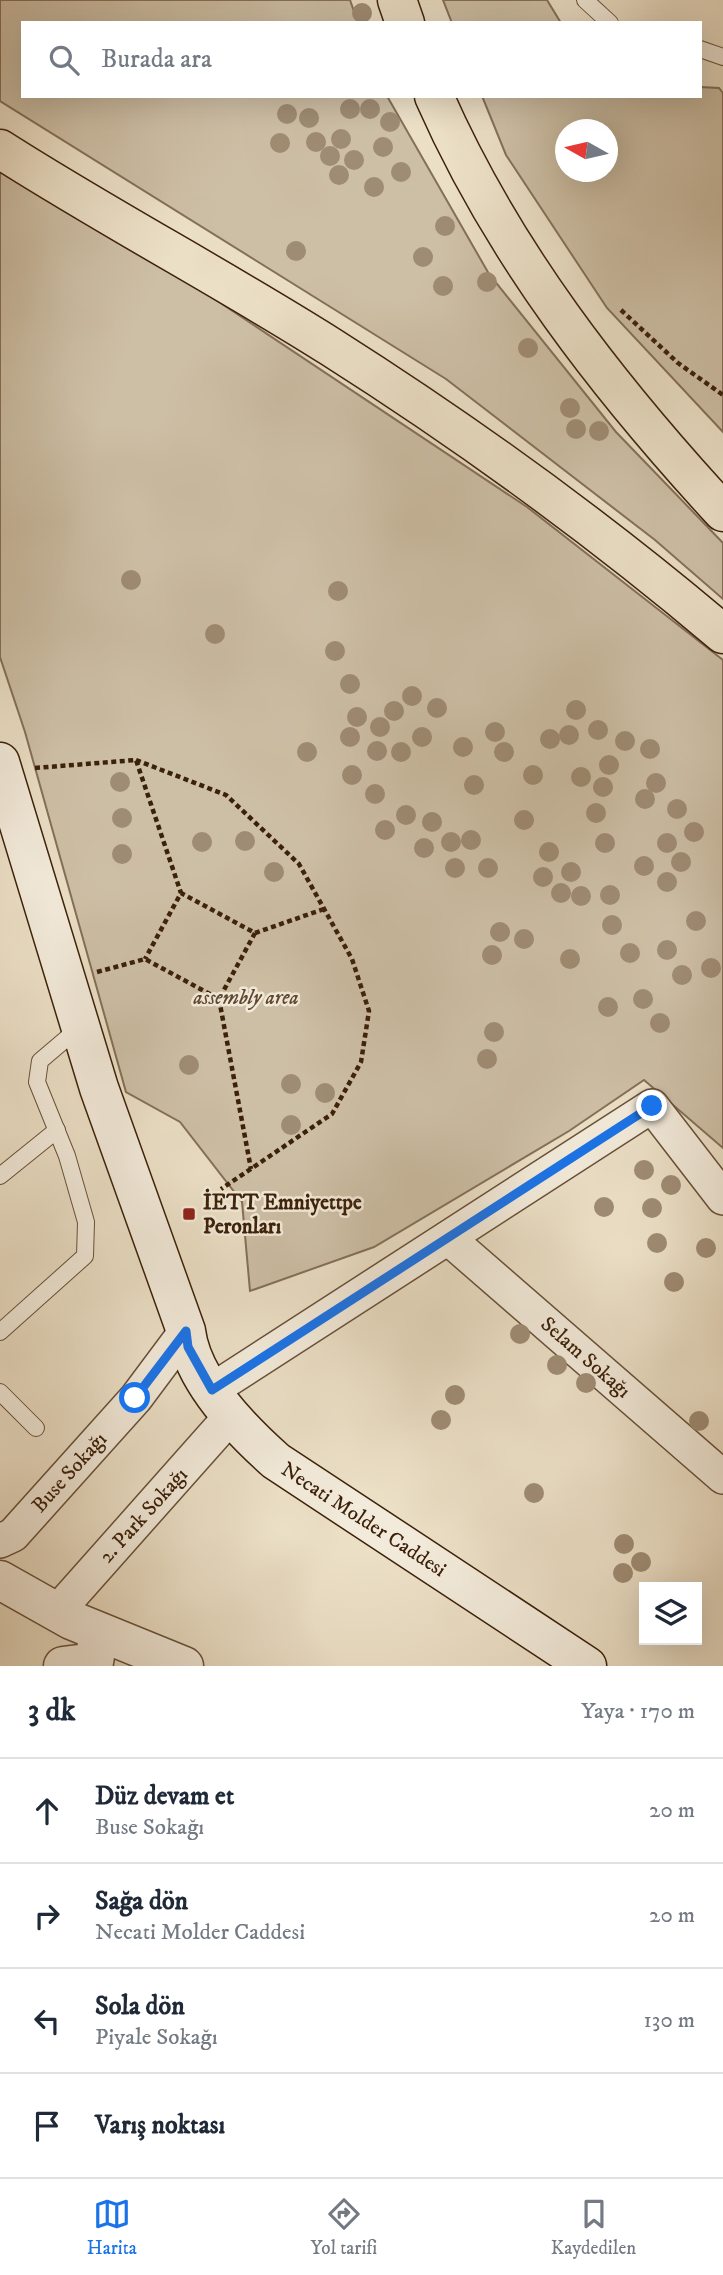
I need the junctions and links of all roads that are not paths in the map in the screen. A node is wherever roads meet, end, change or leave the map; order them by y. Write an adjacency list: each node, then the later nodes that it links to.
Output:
1 (397, 0): 3 (highway)
2 (586, 0): 4 (lane)
3 (404, 21)
4 (608, 21)
5 (702, 50): 6 (lane)
6 (723, 57)
7 (435, 98): 9 (highway)
8 (0, 149): 10 (highway)
9 (723, 512)
10 (723, 634)
11 (1, 766): 12 (main road, Necati Molder Caddesi)
12 (80, 1027): 13 (lane); 18 (main road, Necati Molder Caddesi)
13 (57, 1130): 14 (lane); 17 (lane)
14 (0, 1177)
15 (723, 1198): 16 (street, 2. Park Sokağı)
16 (448, 1238): 20 (street, 2. Park Sokağı); 22 (street, Selam Sokağı)
17 (3, 1323)
18 (186, 1331): 20 (main road, Necati Molder Caddesi); 23 (street, Buse Sokağı)
19 (0, 1392): 21 (lane)
20 (221, 1403): 25 (street, 2. Park Sokağı); 28 (main road, Necati Molder Caddesi)
21 (37, 1428)
22 (723, 1477)
23 (0, 1541)
24 (0, 1580): 25 (main road)
25 (56, 1613): 26 (main road)
26 (87, 1656): 27 (main road)
27 (184, 1666)
28 (587, 1666)

